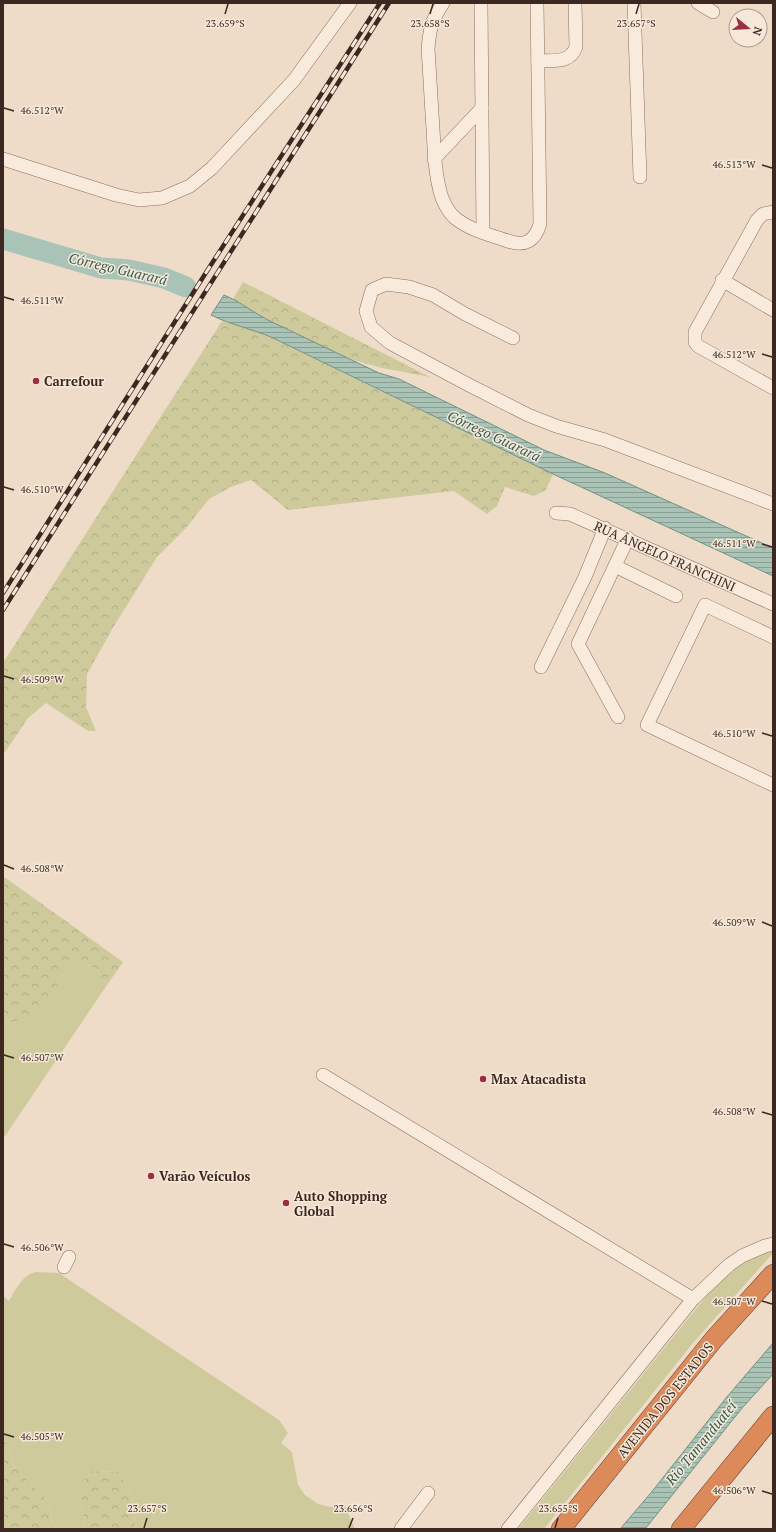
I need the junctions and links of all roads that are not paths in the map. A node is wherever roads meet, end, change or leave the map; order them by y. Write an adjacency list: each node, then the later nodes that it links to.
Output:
1 (350, 3): 11 (street)
2 (443, 3): 12 (street)
3 (482, 3): 10 (street)
4 (537, 3): 9 (street)
5 (575, 3): 9 (street)
6 (634, 3): 13 (street)
7 (698, 3): 8 (street)
8 (713, 12)
9 (538, 61): 15 (street)
10 (482, 108): 12 (street); 15 (street)
11 (3, 159)
12 (434, 159): 15 (street)
13 (640, 177)
14 (773, 212): 16 (street)
15 (483, 232)
16 (722, 280): 17 (street); 19 (street)
17 (773, 310)
18 (513, 338): 20 (street)
19 (773, 388)
20 (773, 504)
21 (556, 513): 22 (street, RUA ÂNGELO FRANCHINI)
22 (604, 528): 23 (street, RUA ÂNGELO FRANCHINI); 28 (street)
23 (628, 538): 24 (street); 26 (street, RUA ÂNGELO FRANCHINI)
24 (615, 566): 25 (street); 29 (street)
25 (676, 596)
26 (773, 604)
27 (773, 638): 30 (street)
28 (541, 667)
29 (618, 717)
30 (773, 785)
31 (323, 1075): 34 (street)
32 (773, 1244): 34 (street)
33 (773, 1274): 39 (highway, AVENIDA DOS ESTADOS)
34 (693, 1299): 38 (street)
35 (773, 1416): 40 (highway)
36 (428, 1493): 37 (street)
37 (402, 1529)
38 (508, 1529)
39 (561, 1529)
40 (681, 1529)

